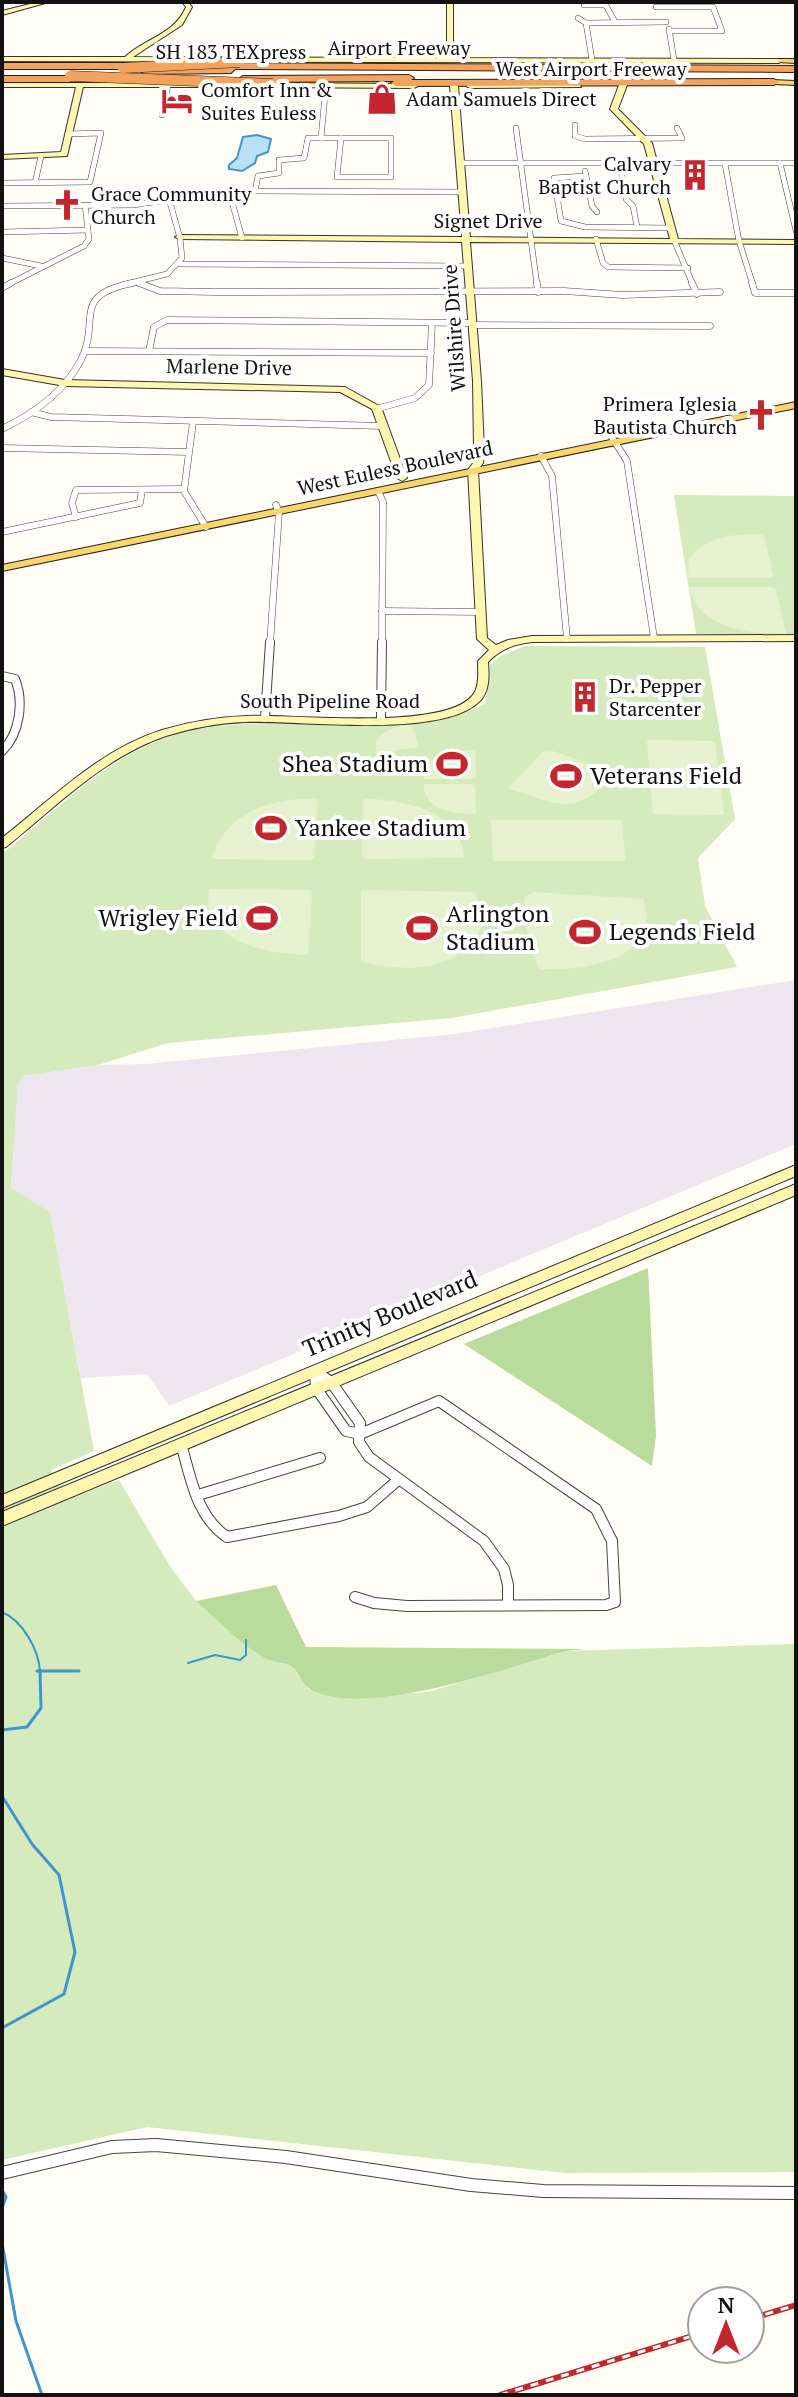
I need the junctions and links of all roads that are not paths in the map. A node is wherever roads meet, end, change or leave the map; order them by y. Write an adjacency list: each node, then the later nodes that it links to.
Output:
1 (38, 2): 7 (street)
2 (185, 2): 13 (street)
3 (450, 2): 14 (street)
4 (604, 3): 5 (street); 9 (street)
5 (584, 5)
6 (655, 5): 10 (street); 12 (street)
7 (3, 11)
8 (578, 18): 11 (street)
9 (615, 22): 10 (street); 11 (street)
10 (666, 22): 12 (street)
11 (586, 23): 19 (street)
12 (670, 31): 16 (street)
13 (145, 44): 15 (street); 20 (street)
14 (450, 58): 19 (street, Airport Freeway); 20 (street, Airport Freeway)
15 (127, 59): 20 (street, Airport Freeway); 23 (street, Airport Freeway)
16 (674, 60): 17 (street, Airport Freeway); 19 (street, Airport Freeway)
17 (779, 61): 18 (main road, Airport Freeway); 19 (highway)
18 (796, 61)
19 (590, 63): 20 (highway, Airport Freeway); 21 (highway, bridge); 22 (highway); 25 (highway, Airport Freeway)
20 (135, 68): 21 (highway, SH 183 TEXpress, bridge); 22 (highway, SH 183 TEXpress); 23 (highway, Airport Freeway); 24 (highway, SH 183 TEXpress, bridge); 25 (highway, SH 183 TEXpress)
21 (88, 70): 24 (highway, SH 183 TEXpress)
22 (319, 70): 25 (highway, SH 183 TEXpress)
23 (2, 72): 24 (highway, SH 183 TEXpress); 24 (highway); 26 (highway, Airport Freeway); 29 (street, West Airport Freeway)
24 (70, 74): 27 (highway, bridge)
25 (796, 75): 26 (highway, Airport Freeway); 28 (main road, West Airport Freeway)
26 (357, 79): 27 (highway)
27 (687, 82): 28 (highway)
28 (774, 82): 32 (street, West Airport Freeway)
29 (80, 85): 30 (street, West Airport Freeway); 38 (street)
30 (168, 85): 31 (street, West Airport Freeway); 34 (street)
31 (326, 85): 33 (street, West Airport Freeway); 39 (street)
32 (626, 85): 33 (street, West Airport Freeway); 41 (street)
33 (454, 86): 44 (street, Wilshire Drive)
34 (162, 115)
35 (575, 125): 41 (street)
36 (516, 128): 45 (street)
37 (677, 128): 41 (street)
38 (68, 134): 42 (street); 54 (street)
39 (321, 138): 40 (street); 56 (street)
40 (341, 138): 40 (street)
41 (645, 139): 50 (street)
42 (41, 156): 43 (street); 54 (street)
43 (2, 157)
44 (460, 163): 45 (street); 57 (street, Wilshire Drive)
45 (520, 163): 48 (street); 71 (street)
46 (780, 163): 47 (street); 51 (street); 65 (street)
47 (796, 163)
48 (583, 164): 49 (street); 52 (street)
49 (620, 164): 50 (street); 62 (street)
50 (655, 164): 51 (street); 63 (street)
51 (725, 164): 73 (street)
52 (586, 176): 61 (street); 62 (street)
53 (2, 183): 54 (street)
54 (35, 183)
55 (229, 191): 56 (street); 58 (street); 68 (street)
56 (255, 191): 57 (street)
57 (461, 192): 69 (street, Wilshire Drive)
58 (169, 199): 59 (street); 67 (street)
59 (85, 205): 60 (street); 64 (street)
60 (2, 206)
61 (597, 212)
62 (637, 227): 63 (street)
63 (670, 228): 72 (street)
64 (88, 230): 66 (street); 77 (street)
65 (796, 231)
66 (2, 232)
67 (179, 237): 68 (street, Signet Drive); 76 (street)
68 (242, 238): 69 (street, Signet Drive)
69 (465, 239): 71 (street, Signet Drive); 78 (street, Wilshire Drive)
70 (596, 239): 71 (street, Signet Drive); 72 (street, Signet Drive); 79 (street)
71 (530, 240): 82 (street)
72 (674, 240): 73 (street, Signet Drive); 79 (street)
73 (739, 241): 74 (street, Signet Drive); 85 (street)
74 (796, 242)
75 (2, 258): 77 (street)
76 (179, 264): 78 (street); 80 (street)
77 (41, 266): 81 (street)
78 (468, 266): 84 (street, Wilshire Drive)
79 (688, 268): 86 (street)
80 (139, 283): 84 (street); 90 (street)
81 (2, 288)
82 (538, 292): 84 (street); 86 (street)
83 (720, 292): 86 (street)
84 (470, 293): 88 (street, Wilshire Drive)
85 (796, 293)
86 (697, 294)
87 (432, 323): 88 (street); 91 (street); 92 (street)
88 (473, 324): 89 (street); 106 (street, Wilshire Drive)
89 (710, 326)
90 (85, 351): 91 (street); 94 (street)
91 (149, 351): 92 (street)
92 (431, 353): 97 (street)
93 (2, 372): 94 (street, Marlene Drive)
94 (65, 383): 97 (street, Marlene Drive); 98 (street)
95 (796, 398): 102 (main road, West Euless Boulevard)
96 (796, 405): 102 (main road, West Euless Boulevard)
97 (376, 409): 100 (street)
98 (31, 412): 99 (street); 101 (street)
99 (193, 422): 100 (street); 104 (street)
100 (383, 426): 107 (street)
101 (2, 429)
102 (614, 438): 105 (main road, West Euless Boulevard); 106 (main road, West Euless Boulevard); 119 (street)
103 (2, 448): 104 (street)
104 (188, 452): 108 (street)
105 (541, 456): 106 (main road, West Euless Boulevard); 121 (street)
106 (476, 466): 107 (main road, West Euless Boulevard); 110 (main road, West Euless Boulevard); 118 (street, Wilshire Drive)
107 (402, 478): 111 (main road, West Euless Boulevard)
108 (184, 489): 109 (street); 113 (street)
109 (142, 490): 112 (street); 112 (street)
110 (378, 491): 111 (main road, West Euless Boulevard); 117 (street)
111 (277, 508): 113 (main road, West Euless Boulevard); 124 (street)
112 (76, 517): 114 (street)
113 (205, 523): 115 (main road, West Euless Boulevard); 116 (main road, West Euless Boulevard)
114 (2, 532)
115 (2, 561)
116 (2, 568)
117 (382, 611): 118 (street); 125 (street)
118 (480, 612): 122 (street, Wilshire Drive)
119 (654, 638): 120 (street); 121 (street)
120 (796, 638)
121 (567, 639): 122 (street)
122 (496, 650): 125 (street, South Pipeline Road)
123 (2, 676): 126 (street)
124 (265, 718): 125 (street, South Pipeline Road); 127 (street, South Pipeline Road)
125 (381, 719)
126 (2, 751)
127 (2, 844)
128 (796, 1170): 129 (street, Trinity Boulevard)
129 (767, 1182): 131 (street); 132 (street, Trinity Boulevard)
130 (796, 1189): 131 (street, Trinity Boulevard)
131 (780, 1195): 133 (street, Trinity Boulevard)
132 (486, 1299): 133 (street); 134 (street, Trinity Boulevard)
133 (498, 1312): 135 (street, Trinity Boulevard)
134 (315, 1371): 135 (street); 142 (street, Trinity Boulevard)
135 (324, 1385): 136 (street); 137 (street); 139 (street, Trinity Boulevard)
136 (327, 1405): 137 (street); 138 (street)
137 (352, 1412): 138 (street)
138 (360, 1434): 141 (street); 147 (street)
139 (181, 1444): 142 (street, Trinity Boulevard); 143 (street)
140 (320, 1458): 143 (street)
141 (398, 1480): 143 (street); 147 (street)
142 (53, 1489): 144 (street, Trinity Boulevard); 145 (street, Trinity Boulevard)
143 (198, 1495)
144 (2, 1502)
145 (2, 1519)
146 (355, 1597): 147 (street)
147 (508, 1603)
148 (2, 2173): 149 (street)
149 (796, 2193)

